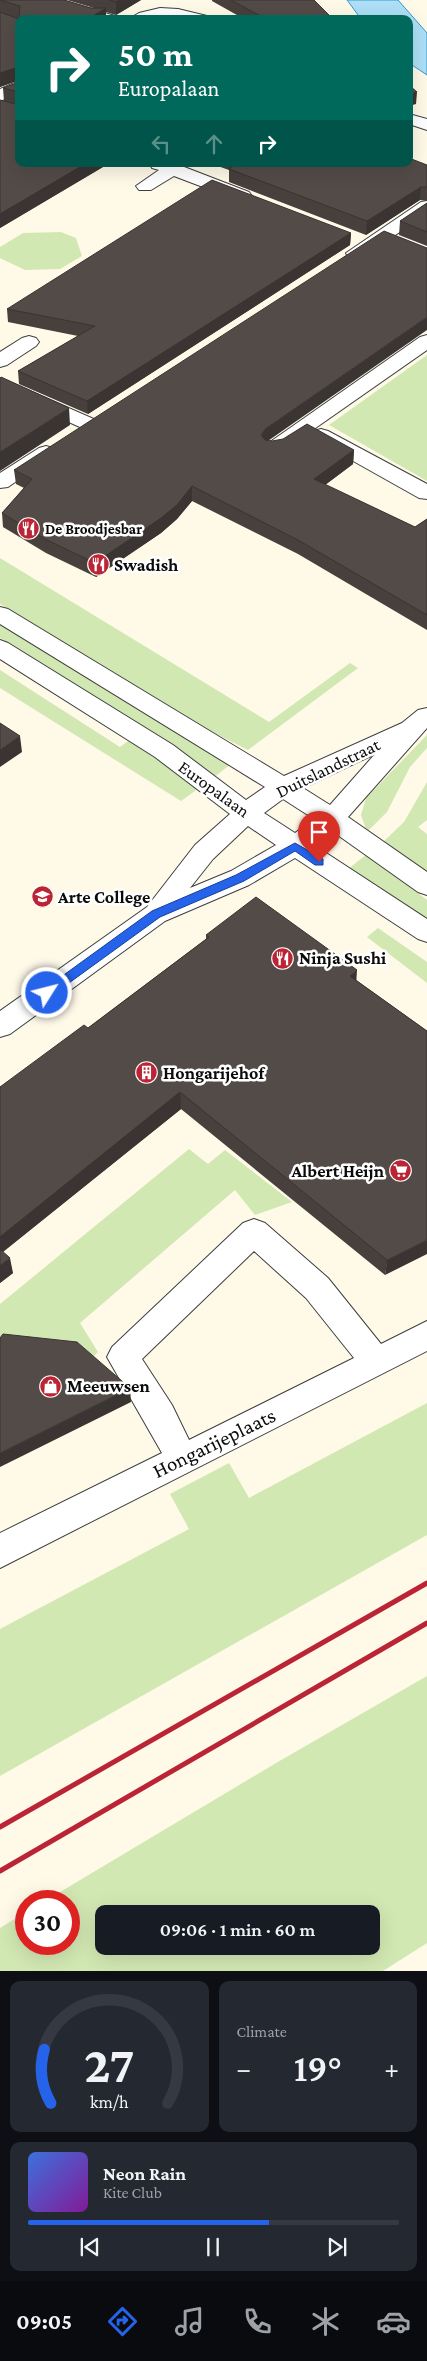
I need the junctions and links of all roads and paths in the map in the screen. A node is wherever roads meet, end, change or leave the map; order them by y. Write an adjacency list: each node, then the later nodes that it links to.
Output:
1 (44, 0): 2 (street)
2 (96, 15)
3 (153, 15): 4 (street)
4 (180, 15)
5 (15, 90): 6 (street)
6 (3, 104)
7 (413, 120): 8 (street)
8 (427, 125)
9 (164, 167): 11 (street)
10 (168, 167): 12 (street)
11 (145, 186)
12 (259, 201)
13 (427, 206): 14 (street)
14 (367, 239): 15 (street); 16 (street)
15 (400, 243)
16 (343, 260)
17 (427, 341): 21 (street)
18 (30, 342): 19 (street)
19 (0, 361)
20 (0, 384): 23 (street)
21 (305, 426): 22 (street); 24 (street)
22 (274, 449)
23 (0, 482)
24 (427, 493)
25 (0, 614): 28 (street, Europalaan)
26 (0, 648): 29 (street, Europalaan)
27 (419, 722): 28 (street, Duitslandstraat); 30 (street, Duitslandstraat)
28 (284, 786): 29 (street, Duitslandstraat); 30 (street, Europalaan)
29 (246, 813): 31 (street, Europalaan); 33 (street, Duitslandstraat)
30 (333, 818): 31 (street, Duitslandstraat); 32 (street, Europalaan)
31 (295, 846): 33 (street, Duitslandstraat); 34 (street, Europalaan)
32 (427, 885)
33 (156, 914): 35 (street)
34 (427, 932)
35 (0, 1026)
36 (427, 1335): 37 (street, Hongarijeplaats)
37 (376, 1363): 38 (street, Hongarijeplaats); 38 (street)
38 (182, 1459): 39 (street, Hongarijeplaats)
39 (0, 1551)

